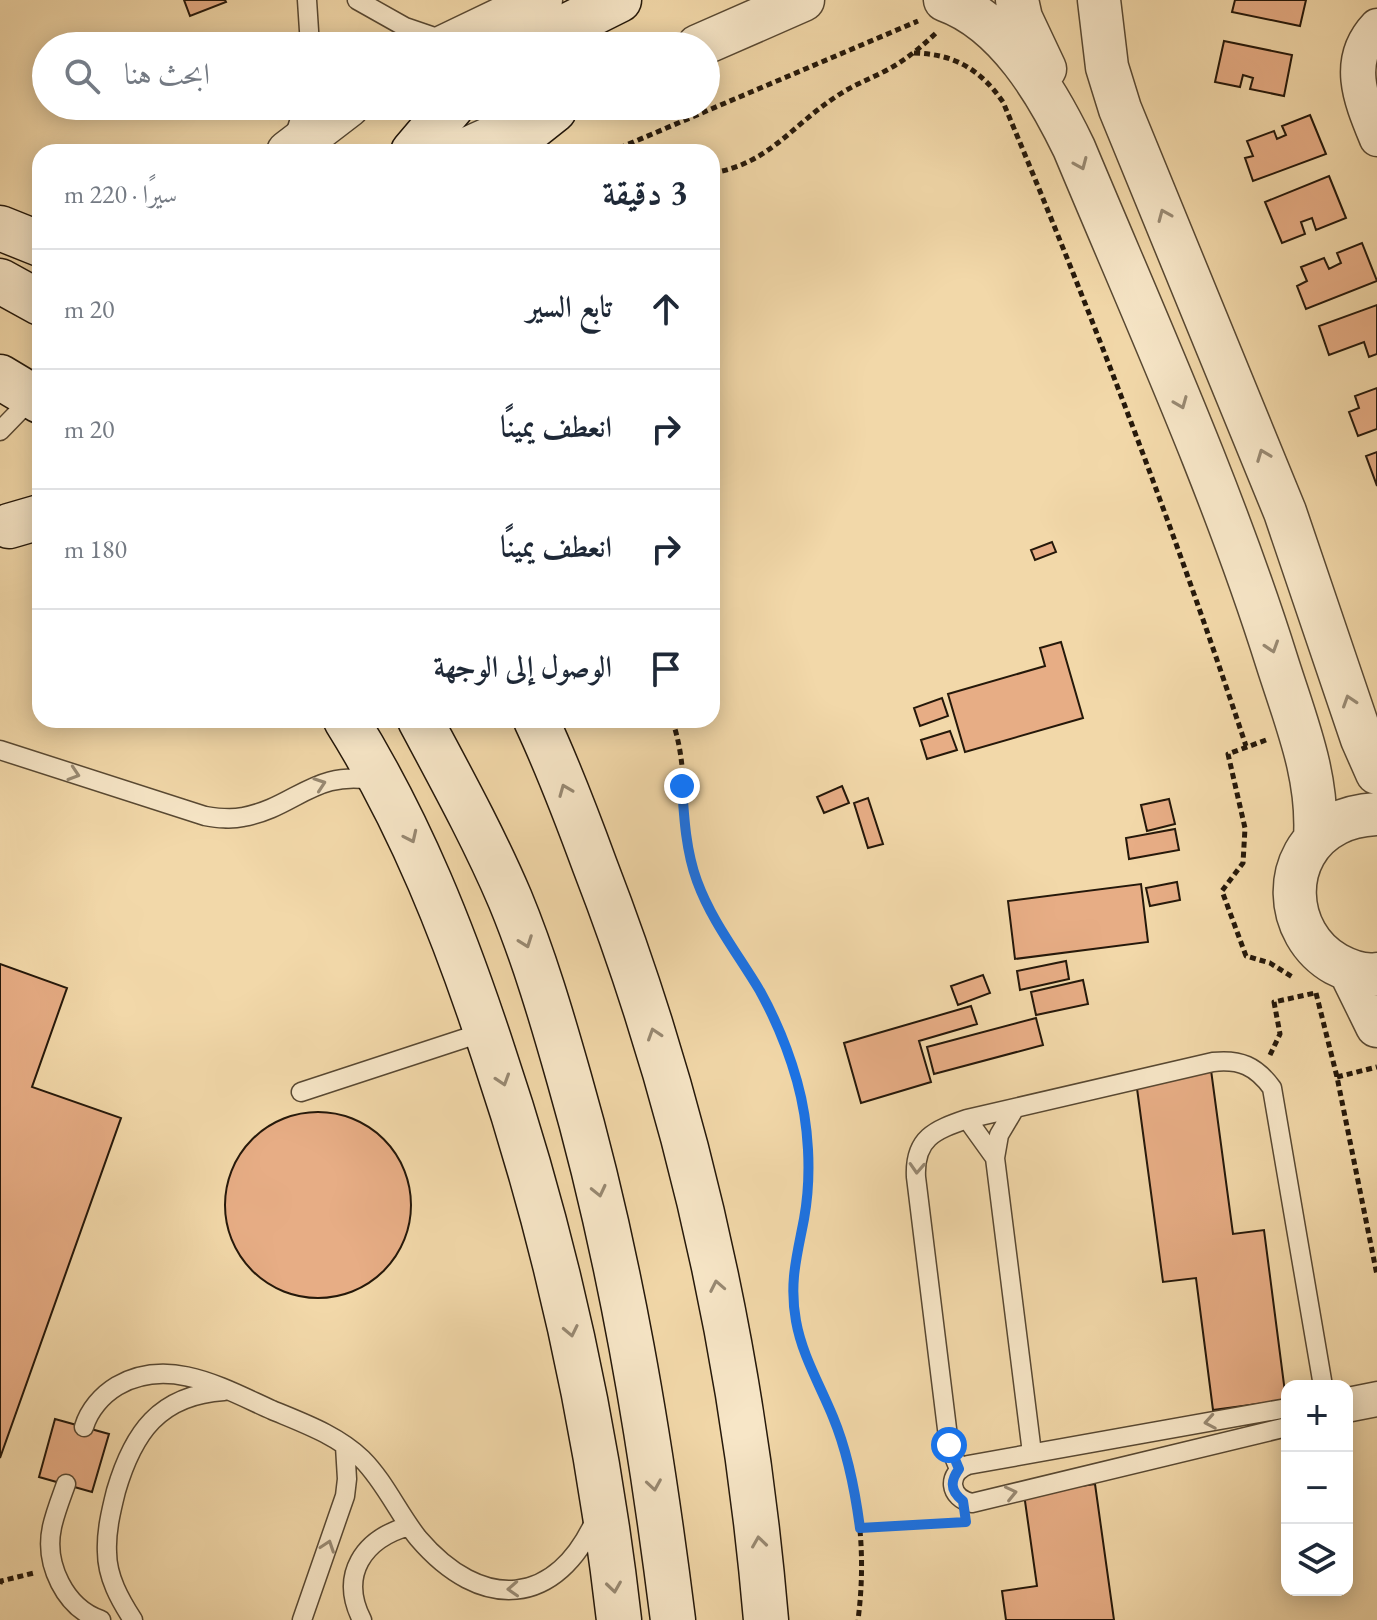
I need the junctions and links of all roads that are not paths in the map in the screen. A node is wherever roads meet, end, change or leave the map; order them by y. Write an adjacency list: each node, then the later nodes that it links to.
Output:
1 (307, 0): 11 (lane)
2 (357, 0): 12 (lane)
3 (541, 0): 13 (street)
4 (619, 0): 14 (main road)
5 (803, 0): 15 (street)
6 (1017, 0): 17 (street)
7 (1077, 0): 16 (street)
8 (1099, 0): 16 (street)
9 (951, 2): 17 (street)
10 (1377, 26): 23 (street)
11 (309, 32)
12 (418, 32)
13 (473, 32)
14 (555, 32)
15 (720, 36)
16 (1107, 67): 42 (street, one-way to 16)
17 (1059, 117): 45 (street, one-way to 45)
18 (299, 120): 24 (lane)
19 (329, 120): 25 (street)
20 (440, 120): 26 (main road)
21 (531, 120): 27 (street)
22 (542, 120): 28 (main road)
23 (1377, 139)
24 (291, 144)
25 (297, 144)
26 (420, 144)
27 (478, 144)
28 (511, 144)
29 (0, 219): 30 (main road)
30 (32, 221)
31 (0, 228): 32 (main road)
32 (32, 241)
33 (0, 281): 34 (main road)
34 (32, 299)
35 (28, 391): 36 (lane)
36 (0, 431)
37 (351, 728): 43 (main road)
38 (424, 728): 46 (main road)
39 (450, 728): 46 (main road)
40 (539, 728): 75 (main road, one-way to 40)
41 (0, 750): 43 (lane, one-way to 43)
42 (1377, 773)
43 (382, 782): 49 (main road, one-way to 49)
44 (1377, 814): 45 (street)
45 (1315, 839): 47 (street)
46 (510, 899): 74 (main road, one-way to 74)
47 (1348, 979): 48 (street)
48 (1377, 1026)
49 (487, 1031): 50 (lane); 67 (main road, one-way to 67)
50 (301, 1092)
51 (1015, 1108): 52 (lane); 53 (lane); 54 (lane)
52 (967, 1119): 53 (lane); 65 (lane, one-way to 65)
53 (995, 1158): 64 (lane)
54 (1322, 1380)
55 (230, 1391): 61 (lane); 63 (lane); 70 (lane)
56 (1377, 1391): 57 (lane)
57 (1353, 1396)
58 (1377, 1407): 60 (lane)
59 (1281, 1409): 64 (lane, one-way to 64)
60 (1353, 1412)
61 (84, 1427)
62 (1281, 1428): 65 (lane, one-way to 62)
63 (345, 1446): 68 (lane); 71 (lane, one-way to 63)
64 (1032, 1453): 65 (lane)
65 (959, 1469)
66 (66, 1484): 69 (lane)
67 (603, 1503): 68 (lane, one-way to 68); 73 (main road, one-way to 73)
68 (409, 1526): 72 (lane)
69 (101, 1620)
70 (133, 1620)
71 (302, 1620)
72 (362, 1620)
73 (619, 1620)
74 (673, 1620)
75 (766, 1620)

